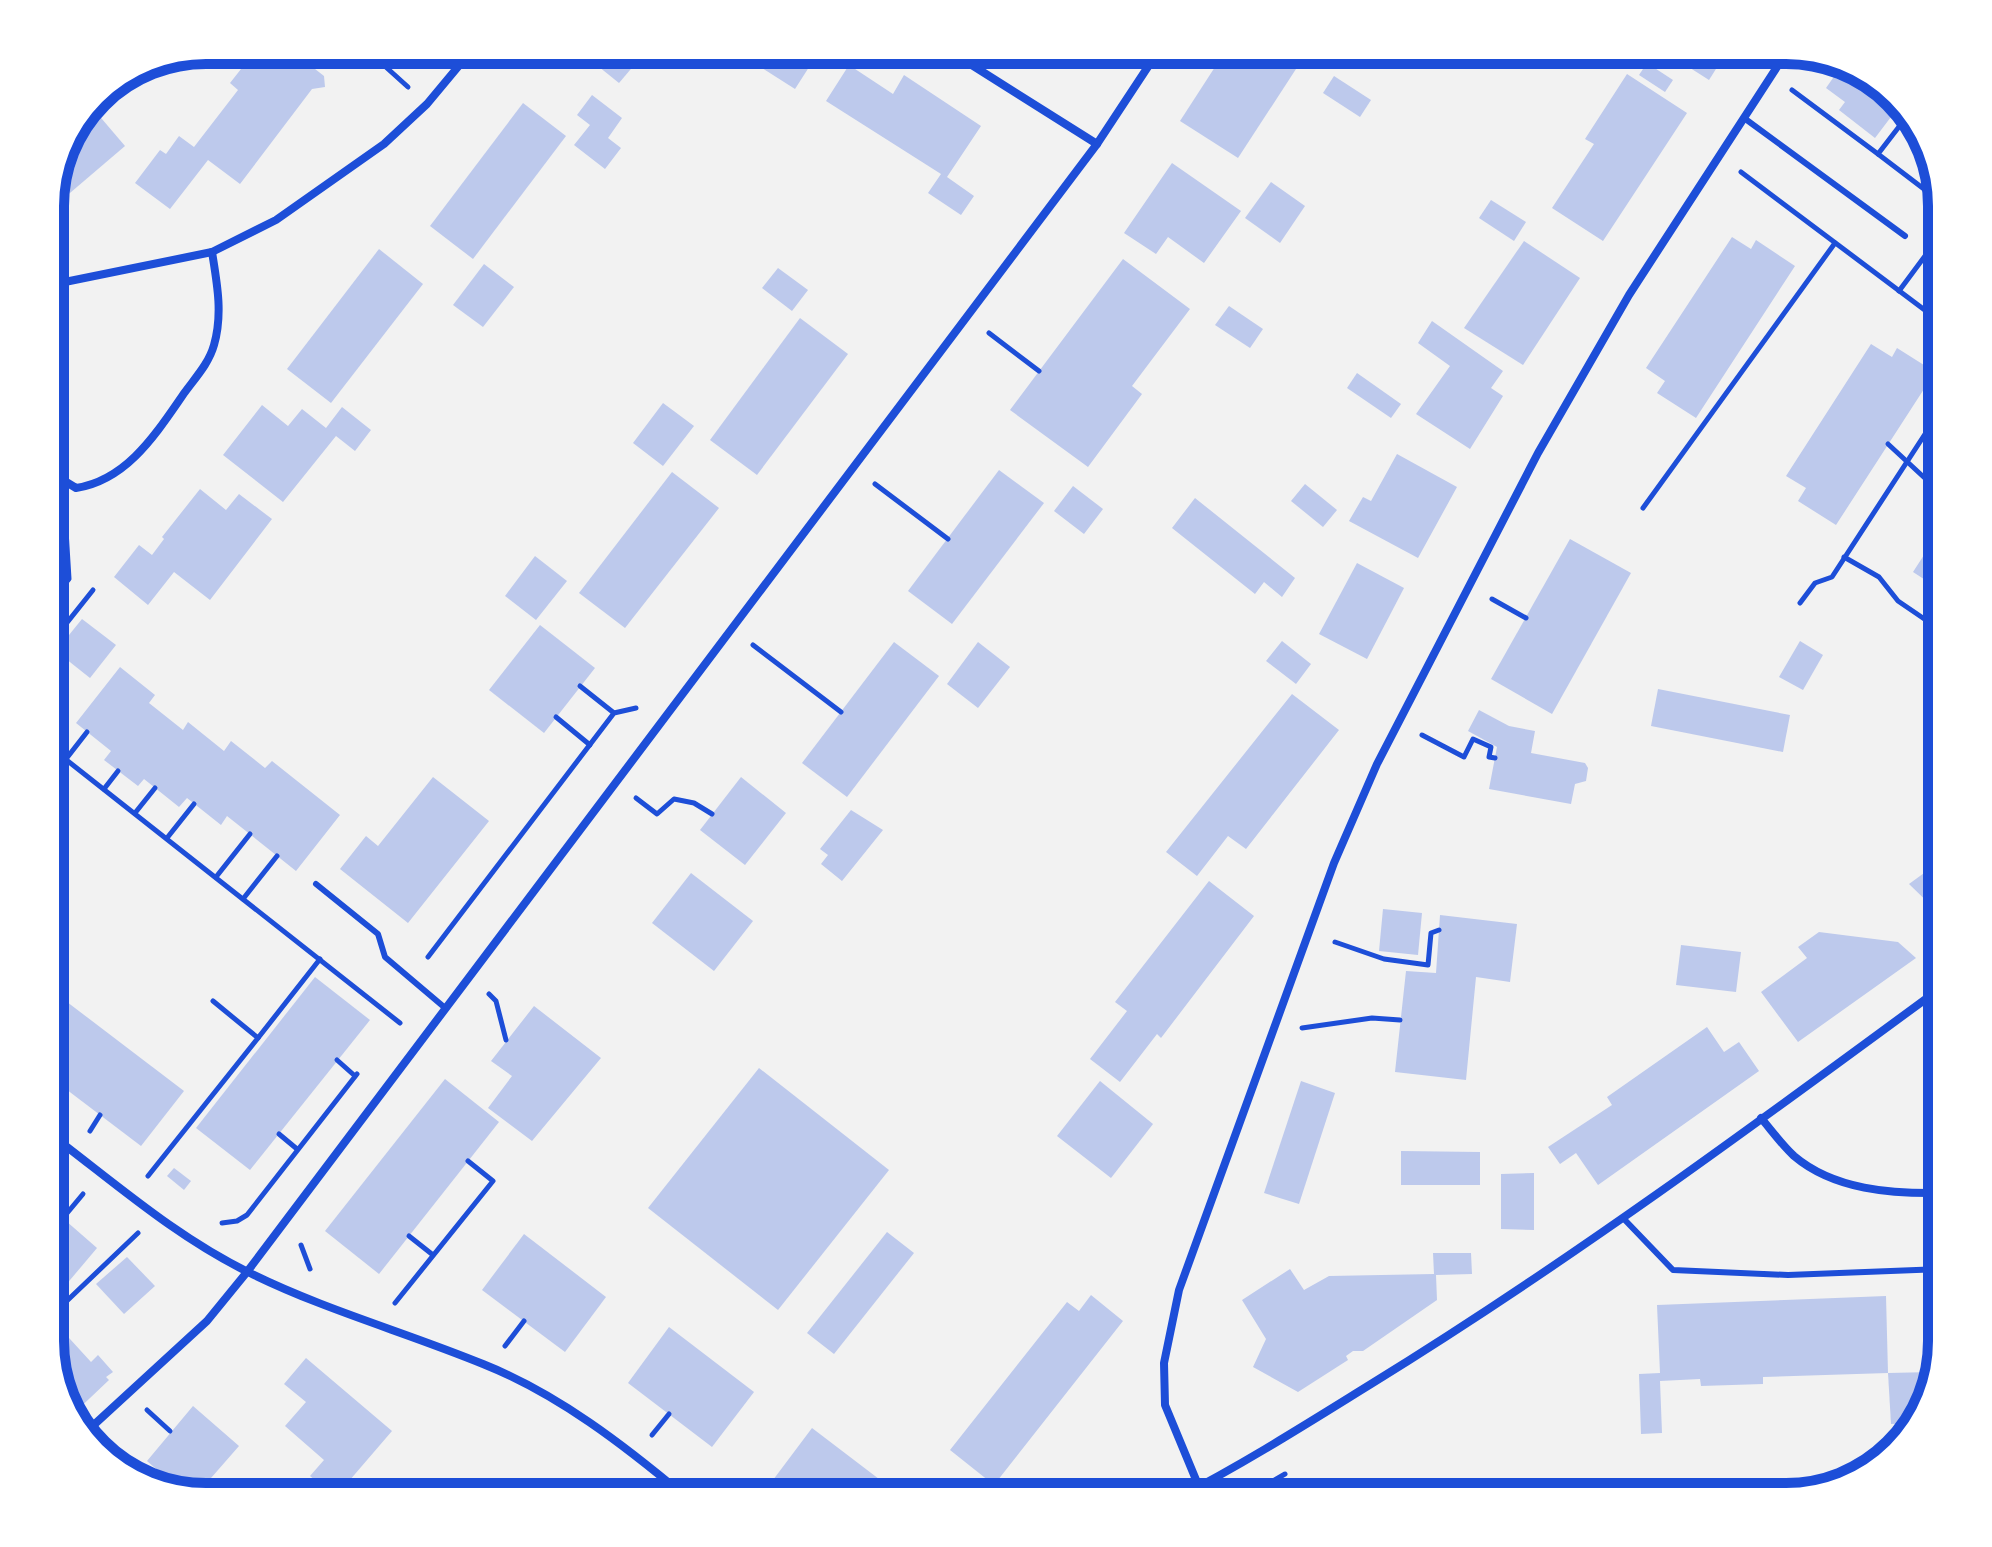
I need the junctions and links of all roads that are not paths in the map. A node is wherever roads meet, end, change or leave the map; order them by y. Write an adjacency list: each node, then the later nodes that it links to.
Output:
1 (460, 64): 8 (street)
2 (970, 64): 6 (street)
3 (1150, 64): 6 (street)
4 (1778, 64): 5 (street)
5 (1744, 118): 7 (lane); 22 (street)
6 (1097, 144): 13 (street)
7 (1905, 236)
8 (212, 252): 9 (street); 10 (street)
9 (64, 282)
10 (64, 481)
11 (316, 884): 13 (lane)
12 (1928, 997): 14 (street)
13 (444, 1007): 19 (street)
14 (1761, 1118): 16 (street); 17 (street)
15 (64, 1145): 19 (street)
16 (1928, 1193)
17 (1623, 1218): 18 (lane); 23 (street)
18 (1928, 1270)
19 (247, 1272): 20 (street); 21 (street)
20 (92, 1426)
21 (669, 1483)
22 (1197, 1483)
23 (1206, 1483)

